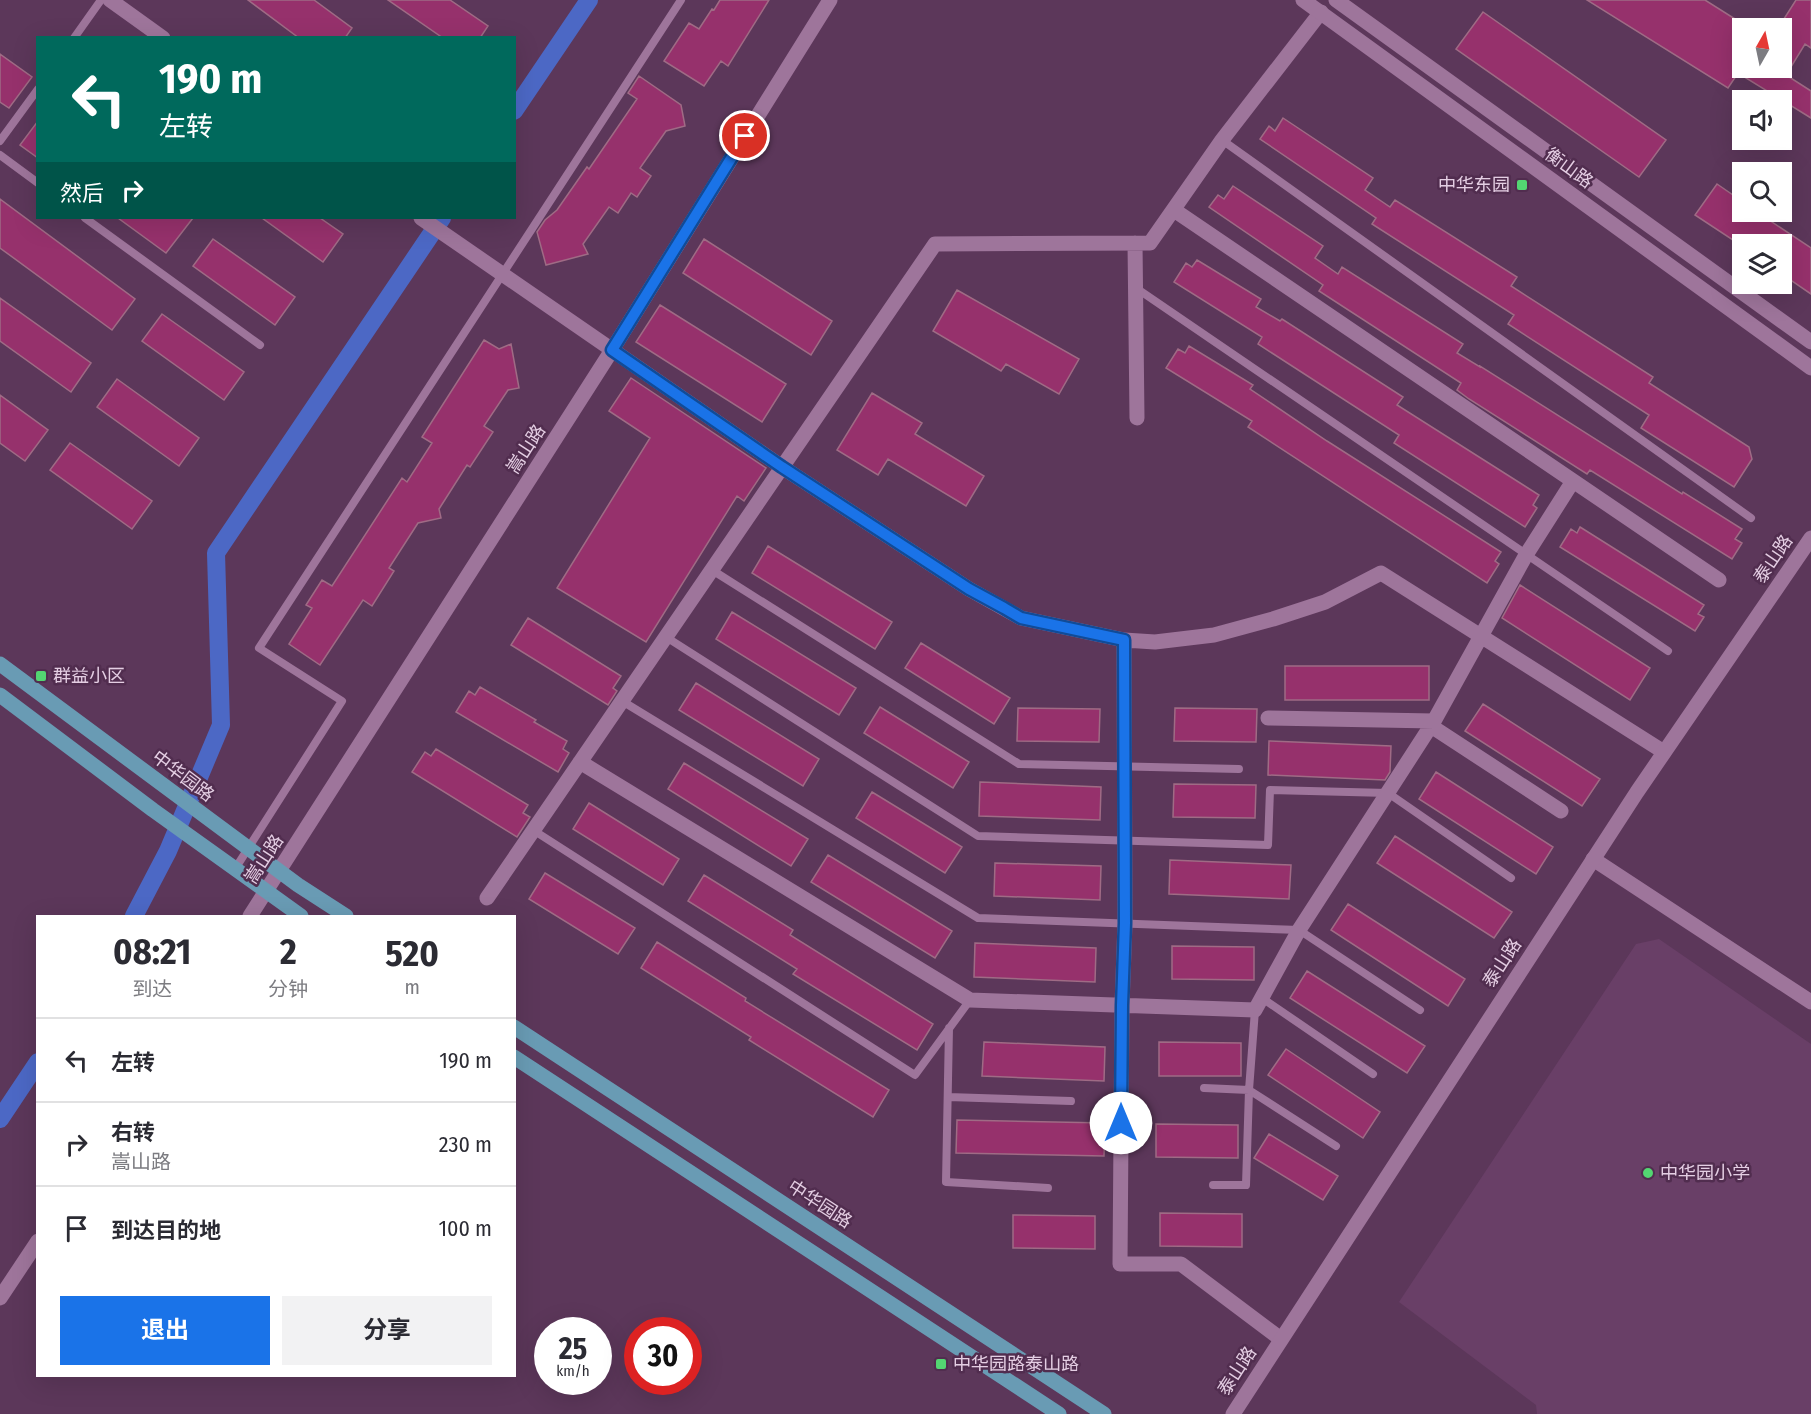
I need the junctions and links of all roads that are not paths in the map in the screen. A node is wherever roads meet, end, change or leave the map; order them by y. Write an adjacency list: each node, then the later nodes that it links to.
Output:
1 (102, 0): 8 (lane)
2 (110, 0): 9 (street)
3 (681, 0): 19 (lane)
4 (830, 0): 23 (street, 嵩山路)
5 (1303, 0): 7 (street, 衡山路)
6 (1336, 0): 21 (street, 衡山路)
7 (1321, 12): 11 (street); 24 (street, 衡山路)
8 (76, 36)
9 (160, 36)
10 (36, 92): 12 (lane)
11 (1222, 140): 15 (street); 28 (lane)
12 (0, 141)
13 (0, 155): 14 (lane)
14 (36, 182)
15 (1174, 210): 18 (street); 27 (street)
16 (86, 219): 22 (lane)
17 (423, 219): 19 (street)
18 (1135, 243): 20 (street); 26 (street)
19 (503, 274): 23 (street); 50 (lane)
20 (1136, 288): 25 (street); 30 (lane)
21 (1811, 342)
22 (260, 345)
23 (612, 350): 26 (street); 53 (street, 嵩山路)
24 (1811, 368)
25 (1137, 418)
26 (782, 467): 31 (street); 35 (street)
27 (1573, 481): 30 (street); 32 (street)
28 (1751, 518)
29 (1811, 538): 42 (street, 泰山路)
30 (1526, 555): 33 (street); 36 (lane)
31 (712, 570): 34 (street); 44 (lane)
32 (1719, 580)
33 (1481, 635): 35 (street); 41 (street); 42 (street)
34 (666, 637): 39 (street); 49 (lane)
35 (1124, 640): 44 (street)
36 (1668, 651)
37 (0, 664): 50 (main road, 中华园路)
38 (0, 695): 52 (main road)
39 (622, 701): 43 (street); 60 (lane)
40 (1268, 718): 41 (street)
41 (1432, 724): 46 (street); 47 (street)
42 (1664, 752): 51 (street, 泰山路)
43 (580, 762): 48 (street); 62 (street)
44 (1125, 766): 45 (lane); 49 (street)
45 (1239, 769)
46 (1388, 793): 49 (lane); 54 (lane); 61 (street)
47 (1561, 811)
48 (533, 830): 56 (street); 68 (lane)
49 (1124, 840): 60 (street)
50 (248, 848): 52 (lane); 53 (main road, 中华园路)
51 (1593, 859): 63 (street); 80 (street, 泰山路)
52 (235, 869): 55 (main road)
53 (280, 872): 55 (street, 嵩山路); 59 (main road, 中华园路)
54 (1511, 878)
55 (266, 892): 57 (street, 嵩山路); 58 (main road)
56 (487, 898)
57 (251, 915)
58 (300, 915)
59 (344, 915)
60 (1125, 923): 61 (lane); 65 (street)
61 (1299, 930): 64 (street); 66 (lane)
62 (970, 1000): 65 (street); 68 (lane)
63 (1811, 1002)
64 (1258, 1004): 65 (street); 70 (lane); 72 (lane)
65 (1122, 1005): 80 (street)
66 (1420, 1010)
67 (516, 1028): 82 (main road, 中华园路)
68 (950, 1028): 73 (lane)
69 (516, 1058): 81 (main road)
70 (1373, 1074)
71 (1204, 1088): 72 (lane)
72 (1250, 1090): 75 (lane); 76 (lane)
73 (948, 1097): 74 (lane); 77 (lane)
74 (1071, 1101)
75 (1336, 1146)
76 (1213, 1185)
77 (1048, 1188)
78 (36, 1244): 79 (street)
79 (0, 1298)
80 (1281, 1339): 83 (street, 泰山路)
81 (1059, 1414)
82 (1104, 1414)
83 (1233, 1414)

